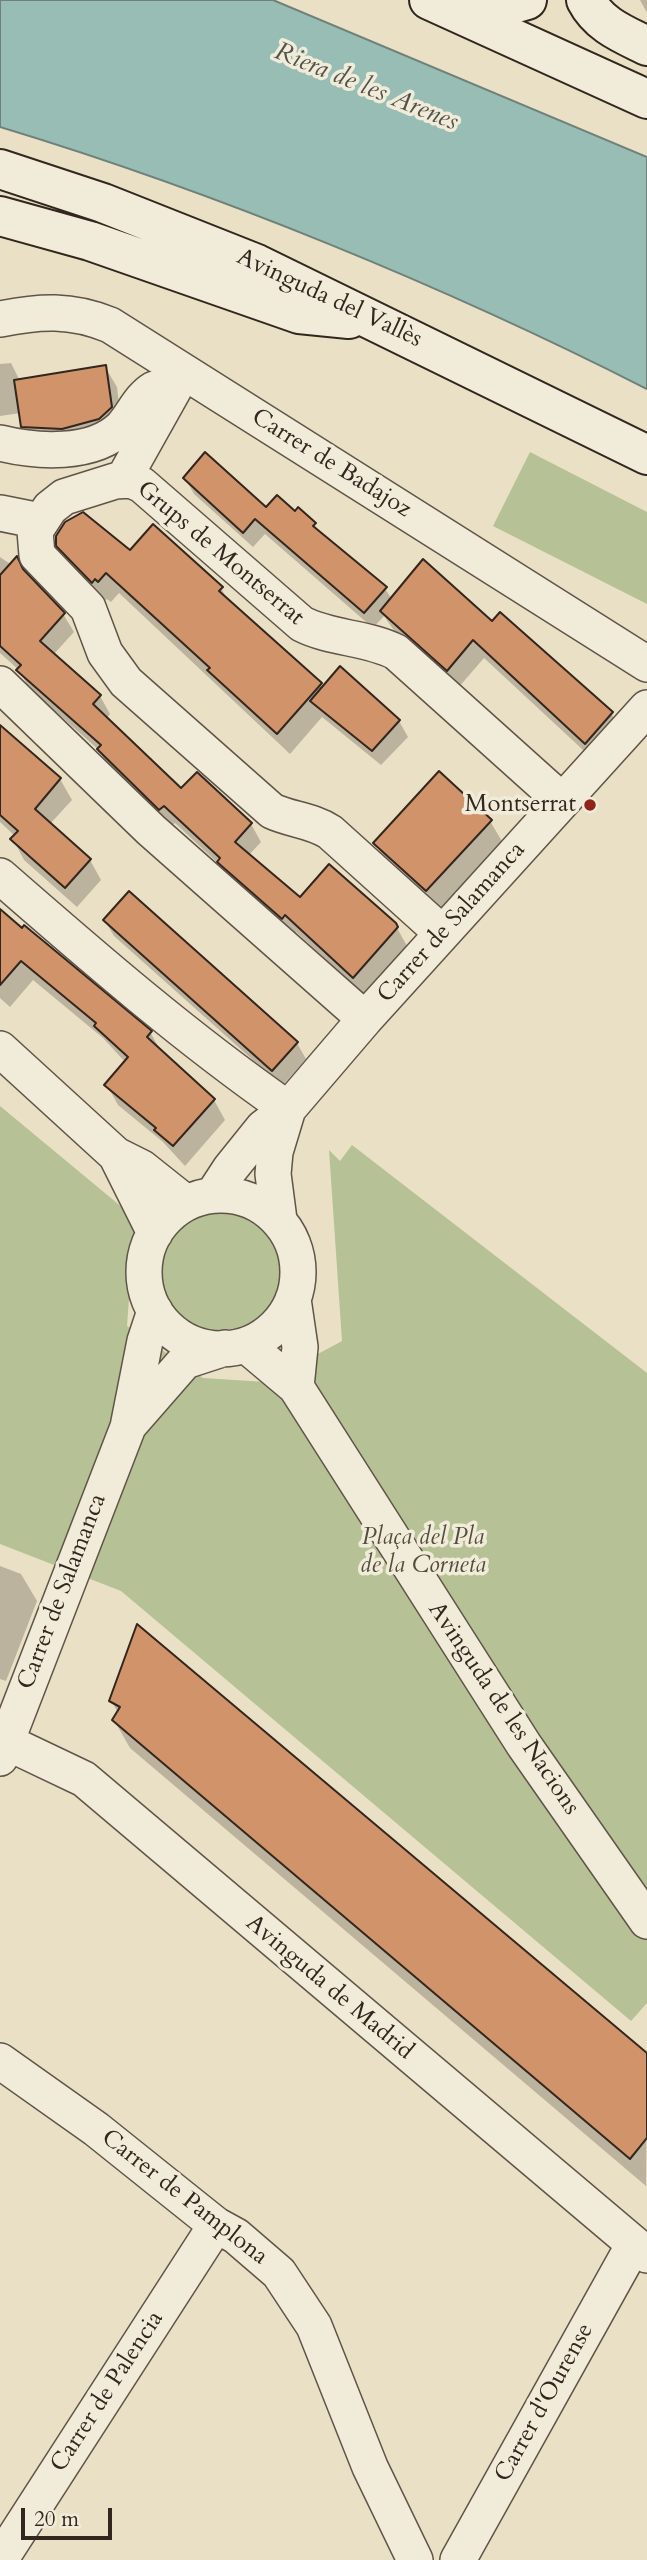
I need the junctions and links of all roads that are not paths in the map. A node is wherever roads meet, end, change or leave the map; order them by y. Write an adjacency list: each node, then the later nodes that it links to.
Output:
1 (586, 0): 4 (main road)
2 (509, 3): 3 (main road); 5 (main road)
3 (440, 4): 6 (main road)
4 (647, 46)
5 (647, 69)
6 (647, 99)
7 (0, 169): 10 (main road, Avinguda del Vallès)
8 (0, 216): 10 (main road)
9 (0, 319): 11 (street, Carrer de Badajoz)
10 (376, 322): 13 (main road, Avinguda del Vallès)
11 (178, 381): 12 (street); 14 (street); 17 (street, Carrer de Badajoz)
12 (0, 443)
13 (647, 455)
14 (123, 481): 16 (street, Grups de Montserrat); 20 (street, Grups de Montserrat)
15 (0, 513): 16 (street)
16 (40, 521): 22 (street)
17 (647, 664)
18 (0, 684): 23 (street)
19 (647, 708): 20 (street, Carrer de Salamanca)
20 (562, 801): 22 (street, Carrer de Salamanca)
21 (0, 876): 25 (street)
22 (442, 933): 23 (street, Carrer de Salamanca)
23 (365, 1019): 25 (street, Carrer de Salamanca)
24 (0, 1049): 26 (street)
25 (288, 1109): 27 (street, Carrer de Salamanca); 28 (street, Carrer de Salamanca)
26 (116, 1155): 27 (street); 29 (street)
27 (200, 1199): 28 (street); 29 (street)
28 (279, 1220): 30 (street)
29 (155, 1233): 31 (street)
30 (293, 1299): 32 (street); 33 (street)
31 (155, 1311): 32 (street); 34 (street, Carrer de Salamanca)
32 (236, 1346): 33 (street, Avinguda de les Nacions); 34 (street, Carrer de Salamanca)
33 (296, 1387): 36 (street, Avinguda de les Nacions)
34 (128, 1427): 35 (street, Carrer de Salamanca)
35 (2, 1746): 39 (street, Avinguda de Madrid)
36 (647, 1921)
37 (0, 2061): 38 (street, Carrer de Pamplona)
38 (216, 2225): 40 (street, Carrer de Palencia); 41 (street, Carrer de Pamplona)
39 (640, 2251): 42 (street, Carrer d'Ourense)
40 (0, 2560)
41 (415, 2560)
42 (458, 2560)

